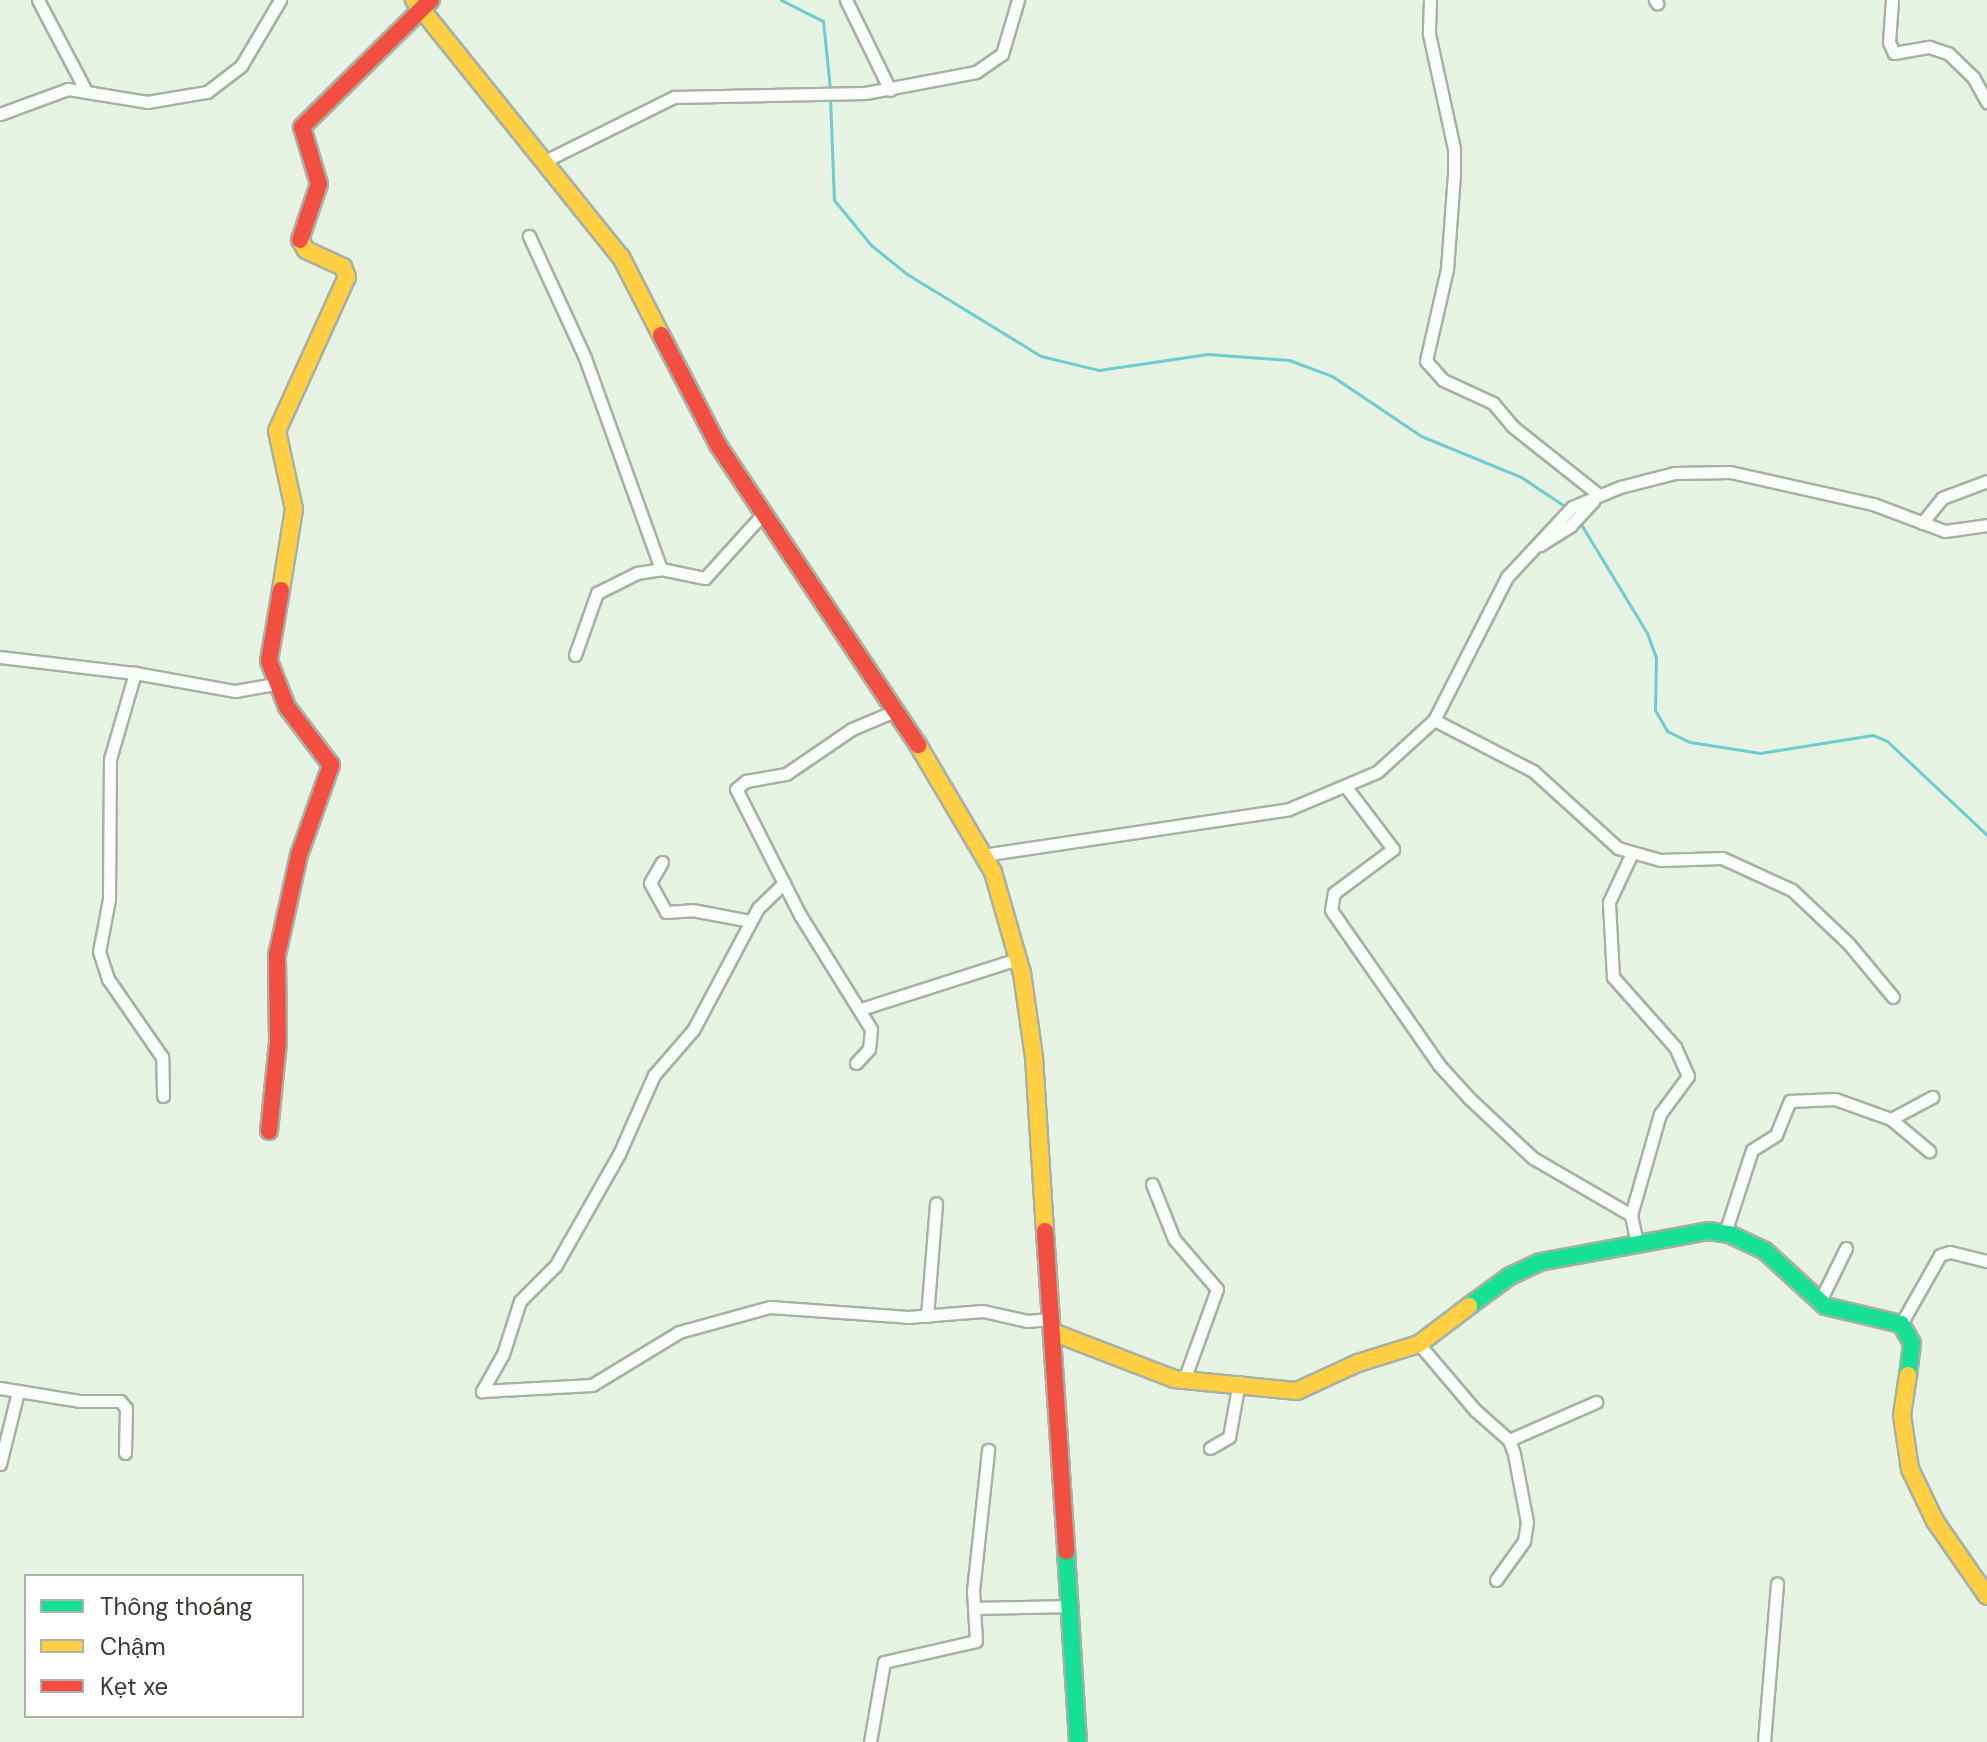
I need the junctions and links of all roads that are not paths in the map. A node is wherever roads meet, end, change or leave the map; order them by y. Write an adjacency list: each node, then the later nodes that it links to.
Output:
1 (38, 0): 9 (street)
2 (280, 0): 9 (street)
3 (846, 0): 8 (street)
4 (1018, 0): 8 (street)
5 (1430, 0): 15 (street)
6 (1892, 0): 10 (street)
7 (423, 4): 12 (street); 24 (street)
8 (890, 90): 12 (street)
9 (86, 91): 11 (street)
10 (1987, 102)
11 (0, 114)
12 (547, 160): 16 (street)
13 (529, 236): 20 (street)
14 (1987, 481): 17 (street)
15 (1596, 498): 17 (street); 19 (street); 19 (street)
16 (761, 516): 20 (street); 25 (street)
17 (1922, 523): 18 (street)
18 (1987, 525)
19 (1540, 545): 26 (street)
20 (661, 569): 21 (street)
21 (575, 655)
22 (0, 657): 23 (street)
23 (135, 673): 24 (street); 37 (street)
24 (275, 684): 40 (street)
25 (897, 710): 29 (street); 31 (street)
26 (1434, 720): 27 (street); 28 (street)
27 (1346, 787): 29 (street); 44 (street)
28 (1632, 853): 34 (street); 44 (street)
29 (983, 855): 33 (street)
30 (662, 862): 32 (street)
31 (784, 883): 32 (street); 35 (street)
32 (751, 921): 50 (street)
33 (1018, 959): 35 (street); 52 (street)
34 (1893, 997)
35 (861, 1009): 36 (street)
36 (856, 1063)
37 (163, 1096)
38 (1932, 1097): 39 (street)
39 (1891, 1119): 41 (street); 45 (street)
40 (269, 1131)
41 (1929, 1151)
42 (1152, 1184): 54 (street)
43 (936, 1203): 50 (street)
44 (1631, 1215): 46 (street)
45 (1725, 1233): 46 (street); 49 (street)
46 (1637, 1244): 53 (street)
47 (1846, 1248): 49 (street)
48 (1987, 1261): 51 (street)
49 (1820, 1301): 51 (street)
50 (927, 1316): 52 (street)
51 (1901, 1324): 66 (street)
52 (1053, 1326): 54 (street); 67 (street)
53 (1419, 1344): 55 (street); 59 (street)
54 (1184, 1380): 55 (street)
55 (1239, 1382): 60 (street)
56 (0, 1388): 57 (street)
57 (18, 1392): 62 (street); 63 (street)
58 (1596, 1402): 59 (street)
59 (1509, 1440): 64 (street)
60 (1210, 1448)
61 (988, 1450): 68 (street)
62 (125, 1453)
63 (0, 1464)
64 (1496, 1580)
65 (1777, 1584): 71 (street)
66 (1987, 1596)
67 (1070, 1606): 68 (street); 70 (street)
68 (976, 1608): 69 (street)
69 (870, 1742)
70 (1078, 1742)
71 (1764, 1742)

